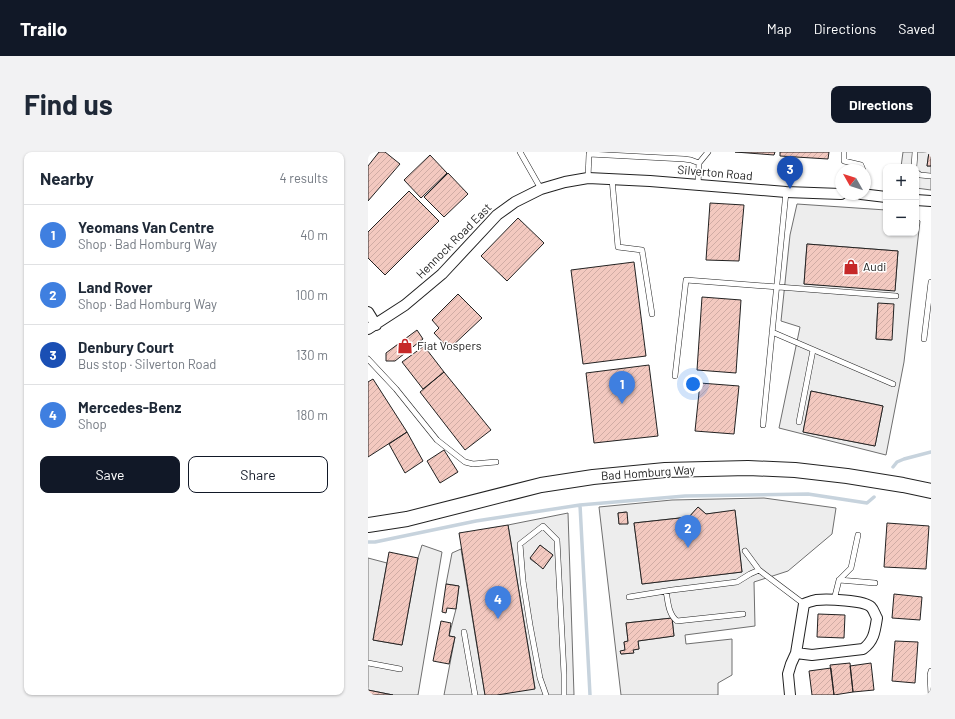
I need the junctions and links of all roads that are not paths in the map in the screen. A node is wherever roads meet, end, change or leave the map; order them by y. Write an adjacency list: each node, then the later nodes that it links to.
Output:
1 (520, 152): 13 (lane)
2 (708, 152): 5 (lane)
3 (844, 152): 6 (lane)
4 (915, 152): 7 (lane)
5 (699, 163): 10 (lane); 12 (lane)
6 (857, 164)
7 (914, 164)
8 (919, 174): 9 (lane)
9 (931, 176)
10 (588, 178): 11 (street, Silverton Road); 13 (street, Hennock Road East)
11 (612, 179): 12 (street, Silverton Road); 24 (lane)
12 (698, 185): 14 (street, Silverton Road)
13 (541, 189): 25 (street, Hennock Road East)
14 (786, 192): 15 (street, Silverton Road); 21 (lane)
15 (835, 194)
16 (871, 195): 17 (street)
17 (883, 196)
18 (919, 200): 19 (street)
19 (931, 201)
20 (931, 282): 27 (lane)
21 (777, 286): 22 (lane); 26 (lane); 30 (lane)
22 (896, 296)
23 (368, 312): 25 (street)
24 (652, 314)
25 (372, 327)
26 (772, 332): 28 (lane); 33 (lane)
27 (924, 339)
28 (813, 350): 31 (lane); 32 (lane)
29 (368, 359): 34 (lane)
30 (675, 376)
31 (893, 384)
32 (799, 422)
33 (763, 425)
34 (496, 462)
35 (931, 491): 36 (main road, Bad Homburg Way)
36 (368, 526)
37 (858, 535): 40 (lane)
38 (745, 551): 39 (lane)
39 (759, 570): 42 (lane); 45 (lane)
40 (839, 580): 41 (lane); 44 (lane)
41 (875, 584)
42 (666, 591): 43 (lane); 46 (lane)
43 (629, 596)
44 (834, 600): 45 (street); 48 (street)
45 (804, 604): 48 (street)
46 (743, 614)
47 (464, 632): 52 (lane)
48 (796, 653): 55 (street)
49 (368, 663): 50 (lane)
50 (400, 669)
51 (931, 671): 56 (lane)
52 (475, 695)
53 (546, 695): 54 (lane)
54 (564, 695)
55 (790, 695)
56 (931, 695)

